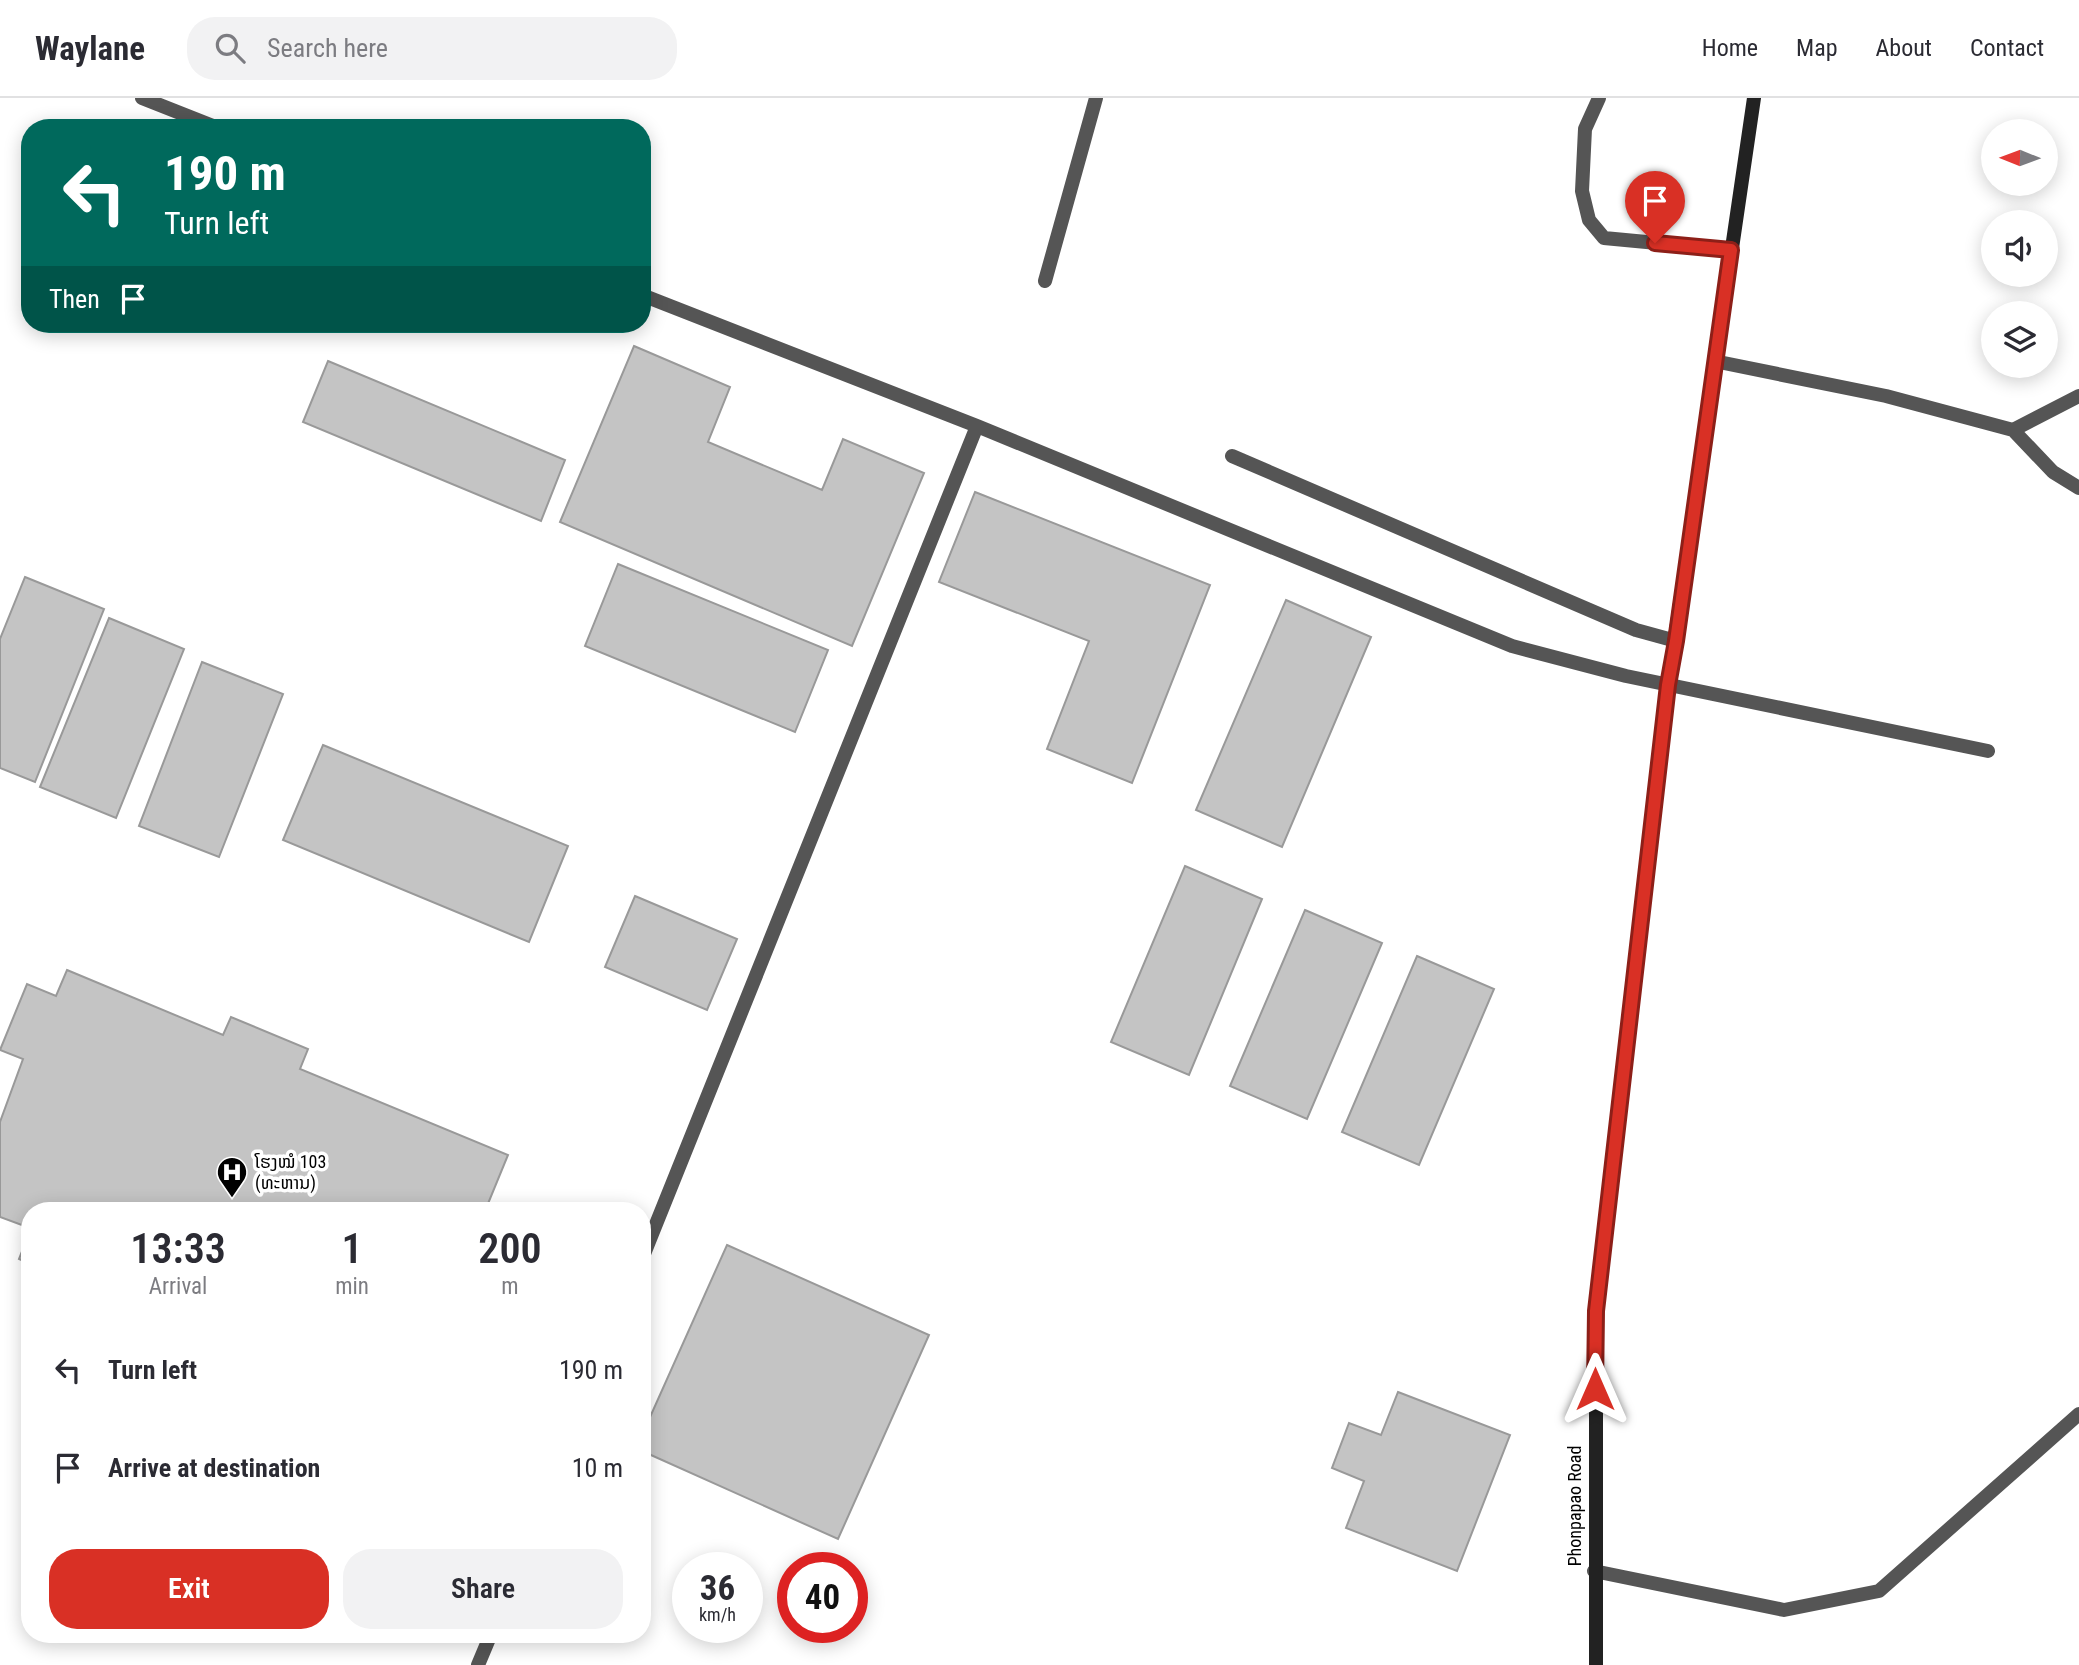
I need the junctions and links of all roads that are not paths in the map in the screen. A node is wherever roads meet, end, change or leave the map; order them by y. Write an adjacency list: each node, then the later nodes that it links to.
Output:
1 (142, 98): 5 (street)
2 (1096, 98): 7 (street)
3 (1599, 98): 6 (street)
4 (1754, 98): 6 (street, Phonpapao Road)
5 (195, 119)
6 (1731, 250): 9 (street, Phonpapao Road)
7 (1045, 281)
8 (651, 299): 11 (street)
9 (1714, 360): 12 (street); 15 (street, Phonpapao Road)
10 (2079, 396): 12 (street)
11 (977, 426): 16 (street); 18 (street)
12 (2013, 430): 14 (street)
13 (1232, 456): 15 (street)
14 (2079, 488)
15 (1676, 641): 16 (street, Phonpapao Road)
16 (1668, 685): 17 (street); 20 (street, Phonpapao Road)
17 (1988, 751)
18 (651, 1236)
19 (2079, 1414): 20 (street)
20 (1594, 1571): 23 (street, Phonpapao Road)
21 (487, 1643): 22 (street)
22 (478, 1665)
23 (1596, 1665)

